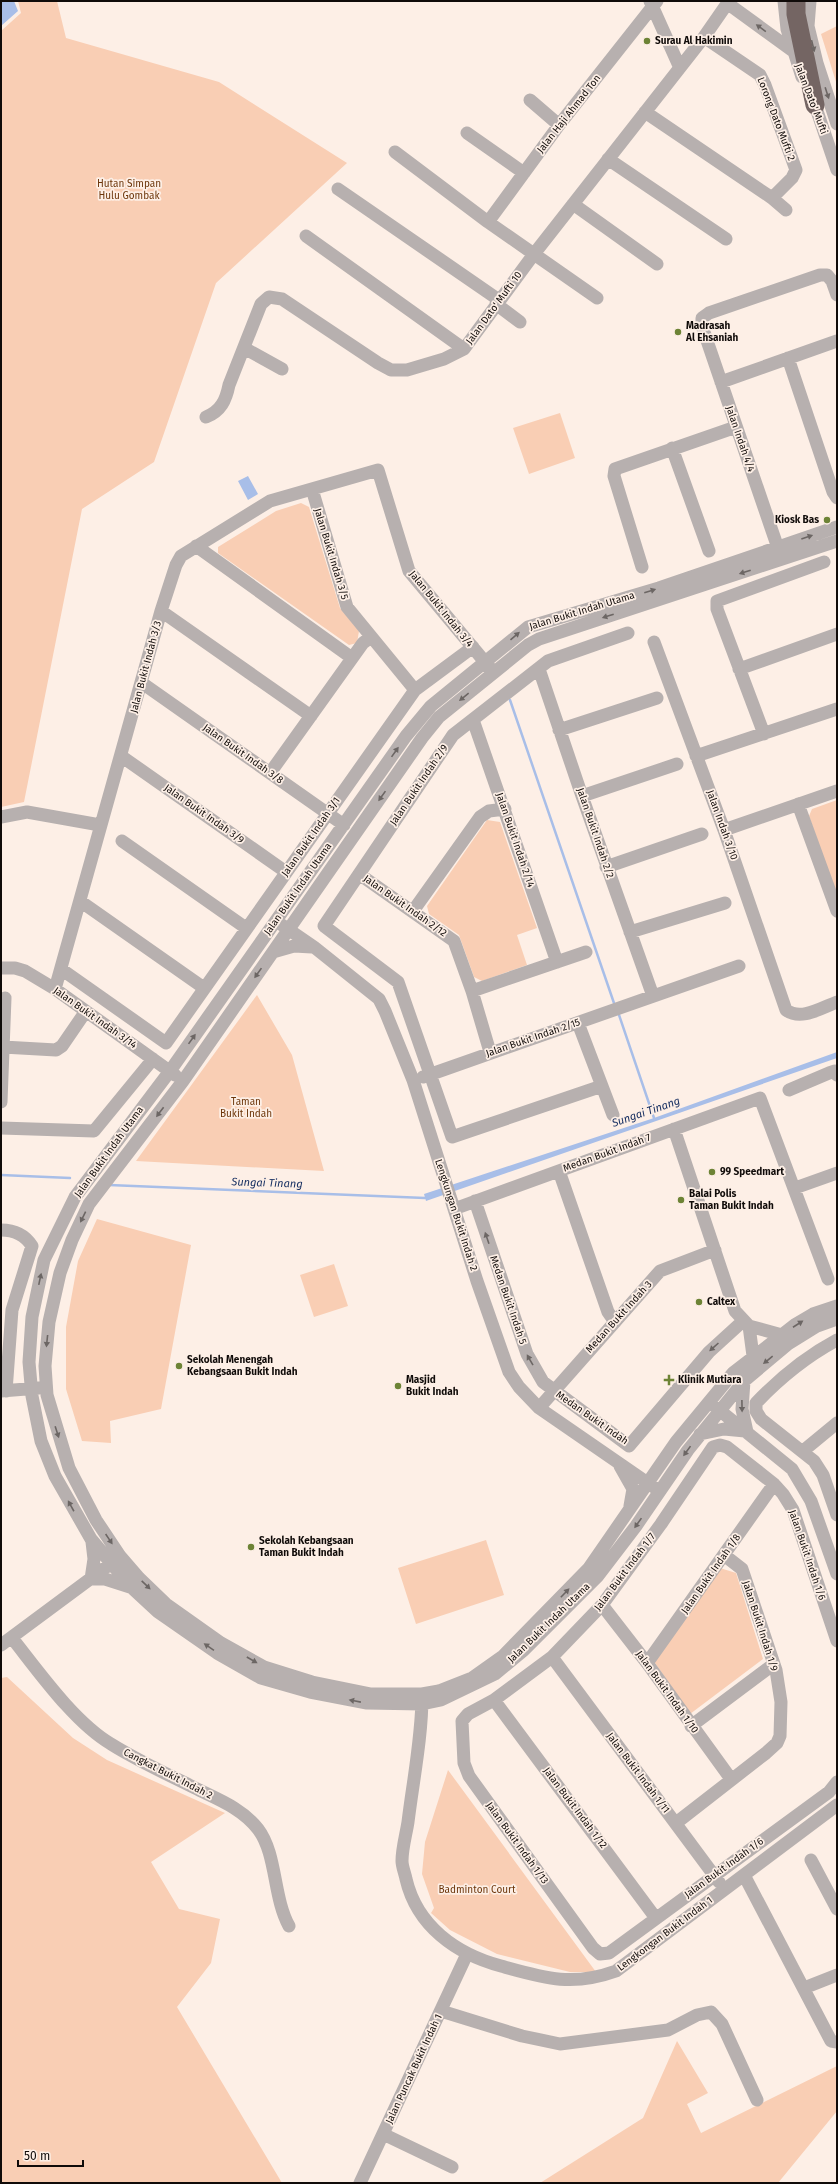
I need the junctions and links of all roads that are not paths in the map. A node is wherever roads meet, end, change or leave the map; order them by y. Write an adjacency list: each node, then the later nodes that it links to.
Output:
1 (784, 1): 9 (street, Jalan Dato' Mufti)
2 (796, 1): 12 (highway)
3 (803, 1): 7 (highway)
4 (810, 1): 7 (street, Jalan Dato' Mufti)
5 (728, 2): 8 (street, Jalan Dato' Mufti 10); 9 (street, Jalan Dato' Mufti, one-way to 5)
6 (653, 3): 10 (street); 15 (street, Jalan Haji Ahmad Ton)
7 (808, 26): 14 (street, Jalan Dato' Mufti, one-way to 14)
8 (704, 37): 10 (street, Jalan Dato' Mufti 10); 22 (street, Lorong Dato Mufti 2)
9 (793, 51): 12 (street, Jalan Dato' Mufti)
10 (680, 68): 13 (street, Jalan Dato' Mufti 10)
11 (530, 100): 15 (street)
12 (815, 105): 19 (street, Jalan Dato' Mufti)
13 (646, 112): 18 (street, Jalan Dato' Mufti 10); 22 (street)
14 (837, 124)
15 (559, 125): 20 (street, Jalan Haji Ahmad Ton)
16 (467, 133): 20 (street)
17 (394, 152): 25 (street)
18 (608, 159): 23 (street, Jalan Dato' Mufti 10); 27 (street)
19 (837, 170)
20 (524, 173): 25 (street, Jalan Haji Ahmad Ton)
21 (338, 189): 32 (street)
22 (772, 198): 24 (street)
23 (573, 204): 28 (street, Jalan Dato' Mufti 10); 29 (street)
24 (786, 210)
25 (488, 222): 28 (street)
26 (306, 236): 36 (street)
27 (726, 239)
28 (534, 254): 31 (street); 32 (street, Jalan Dato' Mufti 10)
29 (658, 264)
30 (837, 295): 39 (street, Jalan Indah 4/4)
31 (597, 298)
32 (498, 302): 33 (street); 36 (street, Jalan Dato' Mufti 10)
33 (520, 322)
34 (837, 341): 37 (street)
35 (244, 348): 36 (street, Jalan Dato' Mufti 10); 38 (street); 40 (street, Jalan Dato' Mufti 10)
36 (464, 349)
37 (788, 358): 39 (street); 45 (street)
38 (282, 369)
39 (721, 382): 41 (street, Jalan Indah 4/4)
40 (206, 417)
41 (736, 427): 42 (street); 50 (street, Jalan Indah 4/4)
42 (672, 448): 49 (street); 52 (street)
43 (378, 470): 44 (street, Jalan Bukit Indah 3/3); 58 (street, Jalan Bukit Indah 3/4)
44 (312, 489): 48 (street, Jalan Bukit Indah 3/3); 56 (street, Jalan Bukit Indah 3/5)
45 (836, 498)
46 (837, 527): 50 (street, Jalan Bukit Indah Utama, one-way to 46)
47 (837, 541): 50 (street, Jalan Bukit Indah Utama)
48 (196, 546): 53 (street, Jalan Bukit Indah 3/3); 59 (street)
49 (709, 551)
50 (780, 554): 60 (street, Jalan Bukit Indah Utama, one-way to 50); 63 (street, Jalan Bukit Indah Utama, one-way to 63)
51 (824, 562): 62 (street)
52 (642, 567)
53 (161, 611): 64 (street, Jalan Bukit Indah 3/3); 68 (street)
54 (628, 633): 61 (street, Jalan Bukit Indah 2/9)
55 (837, 634): 62 (street)
56 (371, 637): 59 (street); 65 (street, Jalan Bukit Indah 3/5)
57 (654, 642): 73 (street, Jalan Indah 3/10)
58 (473, 647): 60 (street, Jalan Bukit Indah 3/4); 65 (street, Jalan Bukit Indah 3/1)
59 (352, 658): 68 (street)
60 (485, 661): 63 (street, Jalan Bukit Indah 3/4); 83 (street, Jalan Bukit Indah Utama, one-way to 60)
61 (539, 669): 69 (street, Jalan Bukit Indah 2/9); 70 (street, Jalan Bukit Indah 2/2)
62 (739, 669): 71 (street)
63 (494, 672): 92 (street, Jalan Bukit Indah Utama, one-way to 92)
64 (142, 683): 72 (street, Jalan Bukit Indah 3/3); 75 (street, Jalan Bukit Indah 3/8)
65 (415, 690): 80 (street, Jalan Bukit Indah 3/1)
66 (657, 698): 70 (street)
67 (837, 709): 71 (street)
68 (311, 716): 75 (street)
69 (473, 720): 79 (street, Jalan Bukit Indah 2/14); 89 (street, Jalan Bukit Indah 2/9)
70 (559, 730): 77 (street, Jalan Bukit Indah 2/2)
71 (764, 734): 73 (street)
72 (122, 756): 82 (street, Jalan Bukit Indah 3/3); 88 (street, Jalan Bukit Indah 3/9)
73 (696, 756): 84 (street, Jalan Indah 3/10)
74 (677, 764): 77 (street)
75 (270, 773): 80 (street, Jalan Bukit Indah 3/8)
76 (837, 791): 78 (street)
77 (582, 796): 87 (street, Jalan Bukit Indah 2/2)
78 (798, 804): 84 (street); 94 (street)
79 (505, 809): 93 (street); 102 (street, Jalan Bukit Indah 2/14)
80 (327, 813): 83 (street, Jalan Bukit Indah 3/8); 88 (street, Jalan Bukit Indah 3/1)
81 (1, 817): 82 (street)
82 (100, 825): 90 (street, Jalan Bukit Indah 3/3)
83 (344, 825): 95 (street, Jalan Bukit Indah Utama)
84 (724, 830): 111 (street, Jalan Indah 3/10)
85 (702, 834): 87 (street)
86 (122, 841): 96 (street)
87 (606, 866): 98 (street, Jalan Bukit Indah 2/2)
88 (286, 872): 96 (street, Jalan Bukit Indah 3/1)
89 (359, 874): 93 (street, Jalan Bukit Indah 2/12); 119 (street, Jalan Bukit Indah 2/9)
90 (80, 901): 105 (street, Jalan Bukit Indah 3/3); 106 (street)
91 (725, 903): 98 (street)
92 (303, 909): 97 (street, Jalan Bukit Indah Utama); 99 (street)
93 (413, 911): 108 (street, Jalan Bukit Indah 2/12)
94 (837, 911)
95 (276, 921): 97 (street, Lengkungan Bukit Indah 2); 117 (street, Jalan Bukit Indah Utama, one-way to 95)
96 (246, 928): 106 (street, Jalan Bukit Indah 3/1)
97 (289, 930): 99 (street, Lengkungan Bukit Indah 2); 100 (street, Jalan Bukit Indah Utama)
98 (630, 932): 109 (street, Jalan Bukit Indah 2/2)
99 (314, 947): 100 (street); 120 (street, Lengkungan Bukit Indah 2)
100 (273, 952): 121 (street, Jalan Bukit Indah Utama, one-way to 121)
101 (586, 952): 102 (street)
102 (557, 962): 108 (street)
103 (739, 966): 109 (street, Jalan Bukit Indah 2/15)
104 (1, 968): 107 (street, Jalan Bukit Indah 3/14)
105 (61, 969): 106 (street, Jalan Bukit Indah 3/1); 107 (street, Jalan Bukit Indah 3/3)
106 (204, 988)
107 (55, 989): 112 (street, Jalan Bukit Indah 3/14)
108 (472, 991): 115 (street, Jalan Bukit Indah 2/12)
109 (653, 996): 113 (street, Jalan Bukit Indah 2/15)
110 (4, 998): 114 (street)
111 (837, 1002)
112 (86, 1011): 114 (street); 116 (street, Jalan Bukit Indah 3/14)
113 (578, 1023): 115 (street, Jalan Bukit Indah 2/15); 122 (street)
114 (4, 1047): 124 (street)
115 (490, 1052): 119 (street, Jalan Bukit Indah 2/15)
116 (153, 1059): 117 (street, Jalan Bukit Indah 3/14); 126 (street)
117 (170, 1071): 121 (street, Jalan Bukit Indah 3/14); 148 (street, Jalan Bukit Indah Utama, one-way to 117)
118 (837, 1074): 123 (street)
119 (431, 1075): 120 (street, Jalan Bukit Indah 2/15); 122 (street)
120 (413, 1080): 132 (street, Lengkungan Bukit Indah 2)
121 (183, 1081): 146 (street, Jalan Bukit Indah Utama, one-way to 146)
122 (602, 1086): 125 (street)
123 (789, 1090)
124 (1, 1102)
125 (613, 1115)
126 (1, 1128)
127 (674, 1129): 128 (street, Medan Bukit Indah 7); 130 (street, Medan Bukit Indah 7); 134 (street)
128 (559, 1171): 131 (street, Medan Bukit Indah 7); 139 (street)
129 (837, 1173): 130 (street)
130 (795, 1188): 135 (street)
131 (475, 1201): 132 (street, Medan Bukit Indah 7); 147 (street, Medan Bukit Indah 5, one-way to 131)
132 (454, 1209): 150 (street, Lengkungan Bukit Indah 2)
133 (6, 1230): 137 (street)
134 (715, 1250): 139 (street, Medan Bukit Indah 3); 140 (street)
135 (828, 1279)
136 (837, 1306): 141 (street, Jalan Bukit Indah Utama, one-way to 136)
137 (6, 1310): 145 (street)
138 (837, 1319): 144 (street, Jalan Bukit Indah Utama, one-way to 144)
139 (615, 1322): 147 (street, Medan Bukit Indah 3)
140 (746, 1324): 141 (street); 143 (street); 147 (street, Medan Bukit Indah, one-way to 147)
141 (782, 1335): 143 (street, Jalan Bukit Indah Utama)
142 (837, 1340): 156 (street)
143 (753, 1356): 149 (street, Jalan Bukit Indah Utama)
144 (744, 1381): 151 (street, Jalan Bukit Indah Utama); 153 (street, one-way to 153)
145 (3, 1391): 148 (street)
146 (46, 1391): 148 (street); 166 (street, Jalan Bukit Indah Utama, one-way to 166)
147 (554, 1391): 150 (street, Medan Bukit Indah 3)
148 (32, 1392): 164 (street, Jalan Bukit Indah Utama, one-way to 148)
149 (709, 1402): 151 (street); 158 (street, Jalan Bukit Indah Utama)
150 (539, 1408): 157 (street, Lengkungan Bukit Indah 2)
151 (720, 1410): 153 (street); 154 (street, Jalan Bukit Indah Utama)
152 (837, 1423): 156 (street)
153 (747, 1432): 154 (street); 167 (street)
154 (700, 1434): 161 (street, Jalan Bukit Indah Utama, one-way to 161)
155 (727, 1447): 160 (street, Jalan Bukit Indah 1/6); 170 (street, Jalan Bukit Indah 1/7)
156 (802, 1451): 163 (street)
157 (617, 1462): 158 (street); 159 (street, Lengkungan Bukit Indah 2); 162 (street)
158 (660, 1466): 159 (street, Jalan Bukit Indah Utama)
159 (648, 1483): 161 (street, Lengkungan Bukit Indah 2); 162 (street, Jalan Bukit Indah Utama)
160 (774, 1484): 165 (street, Jalan Bukit Indah 1/8); 171 (street, Jalan Bukit Indah 1/6)
161 (660, 1491): 176 (street, Jalan Bukit Indah Utama, one-way to 176)
162 (629, 1510): 176 (street, Jalan Bukit Indah Utama, one-way to 162)
163 (837, 1515)
164 (91, 1539): 166 (street, Jalan Bukit Indah Utama); 168 (street)
165 (724, 1555): 174 (street, Jalan Bukit Indah 1/8); 175 (street, Jalan Bukit Indah 1/9)
166 (115, 1560): 168 (street); 169 (street, Jalan Bukit Indah Utama); 176 (street, Jalan Bukit Indah Utama, one-way to 176)
167 (837, 1574)
168 (91, 1579): 169 (street); 172 (street)
169 (131, 1587): 176 (street, Jalan Bukit Indah Utama, one-way to 169)
170 (602, 1605): 173 (street, Jalan Bukit Indah 1/7); 174 (street, Jalan Bukit Indah 1/10)
171 (837, 1641)
172 (6, 1642): 190 (street, Cangkat Bukit Indah 2)
173 (552, 1657): 177 (street, Jalan Bukit Indah 1/7); 183 (street, Jalan Bukit Indah 1/11)
174 (647, 1663): 179 (street, Jalan Bukit Indah 1/10)
175 (774, 1664): 179 (street); 180 (street, Jalan Bukit Indah 1/9)
176 (422, 1699): 192 (street, Lengkongan Bukit Indah 1)
177 (494, 1700): 178 (street, Jalan Bukit Indah 1/7); 189 (street, Jalan Bukit Indah 1/12)
178 (468, 1714): 191 (street, Jalan Bukit Indah 1/13)
179 (691, 1726): 180 (street, Jalan Bukit Indah 1/10)
180 (731, 1779): 183 (street, Jalan Bukit Indah 1/9)
181 (837, 1782): 185 (street, Jalan Bukit Indah 1/6)
182 (837, 1805): 186 (street, Lengkongan Bukit Indah 1)
183 (676, 1823): 185 (street, Jalan Bukit Indah 1/11)
184 (811, 1860): 188 (street)
185 (714, 1875): 187 (street, Jalan Bukit Indah 1/11); 189 (street, Jalan Bukit Indah 1/6)
186 (744, 1875): 187 (street, Lengkongan Bukit Indah 1); 194 (street)
187 (725, 1890): 192 (street, Lengkongan Bukit Indah 1)
188 (837, 1909)
189 (655, 1917): 191 (street, Jalan Bukit Indah 1/6)
190 (288, 1926)
191 (609, 1953)
192 (467, 1954): 195 (street, Jalan Puncak Bukit Indah 1)
193 (837, 1975): 194 (street)
194 (804, 1988): 196 (street)
195 (441, 2011): 197 (street); 198 (street, Jalan Puncak Bukit Indah 1)
196 (837, 2042)
197 (757, 2100)
198 (383, 2134): 199 (street); 200 (street, Jalan Puncak Bukit Indah 1)
199 (452, 2167)
200 (360, 2183)

